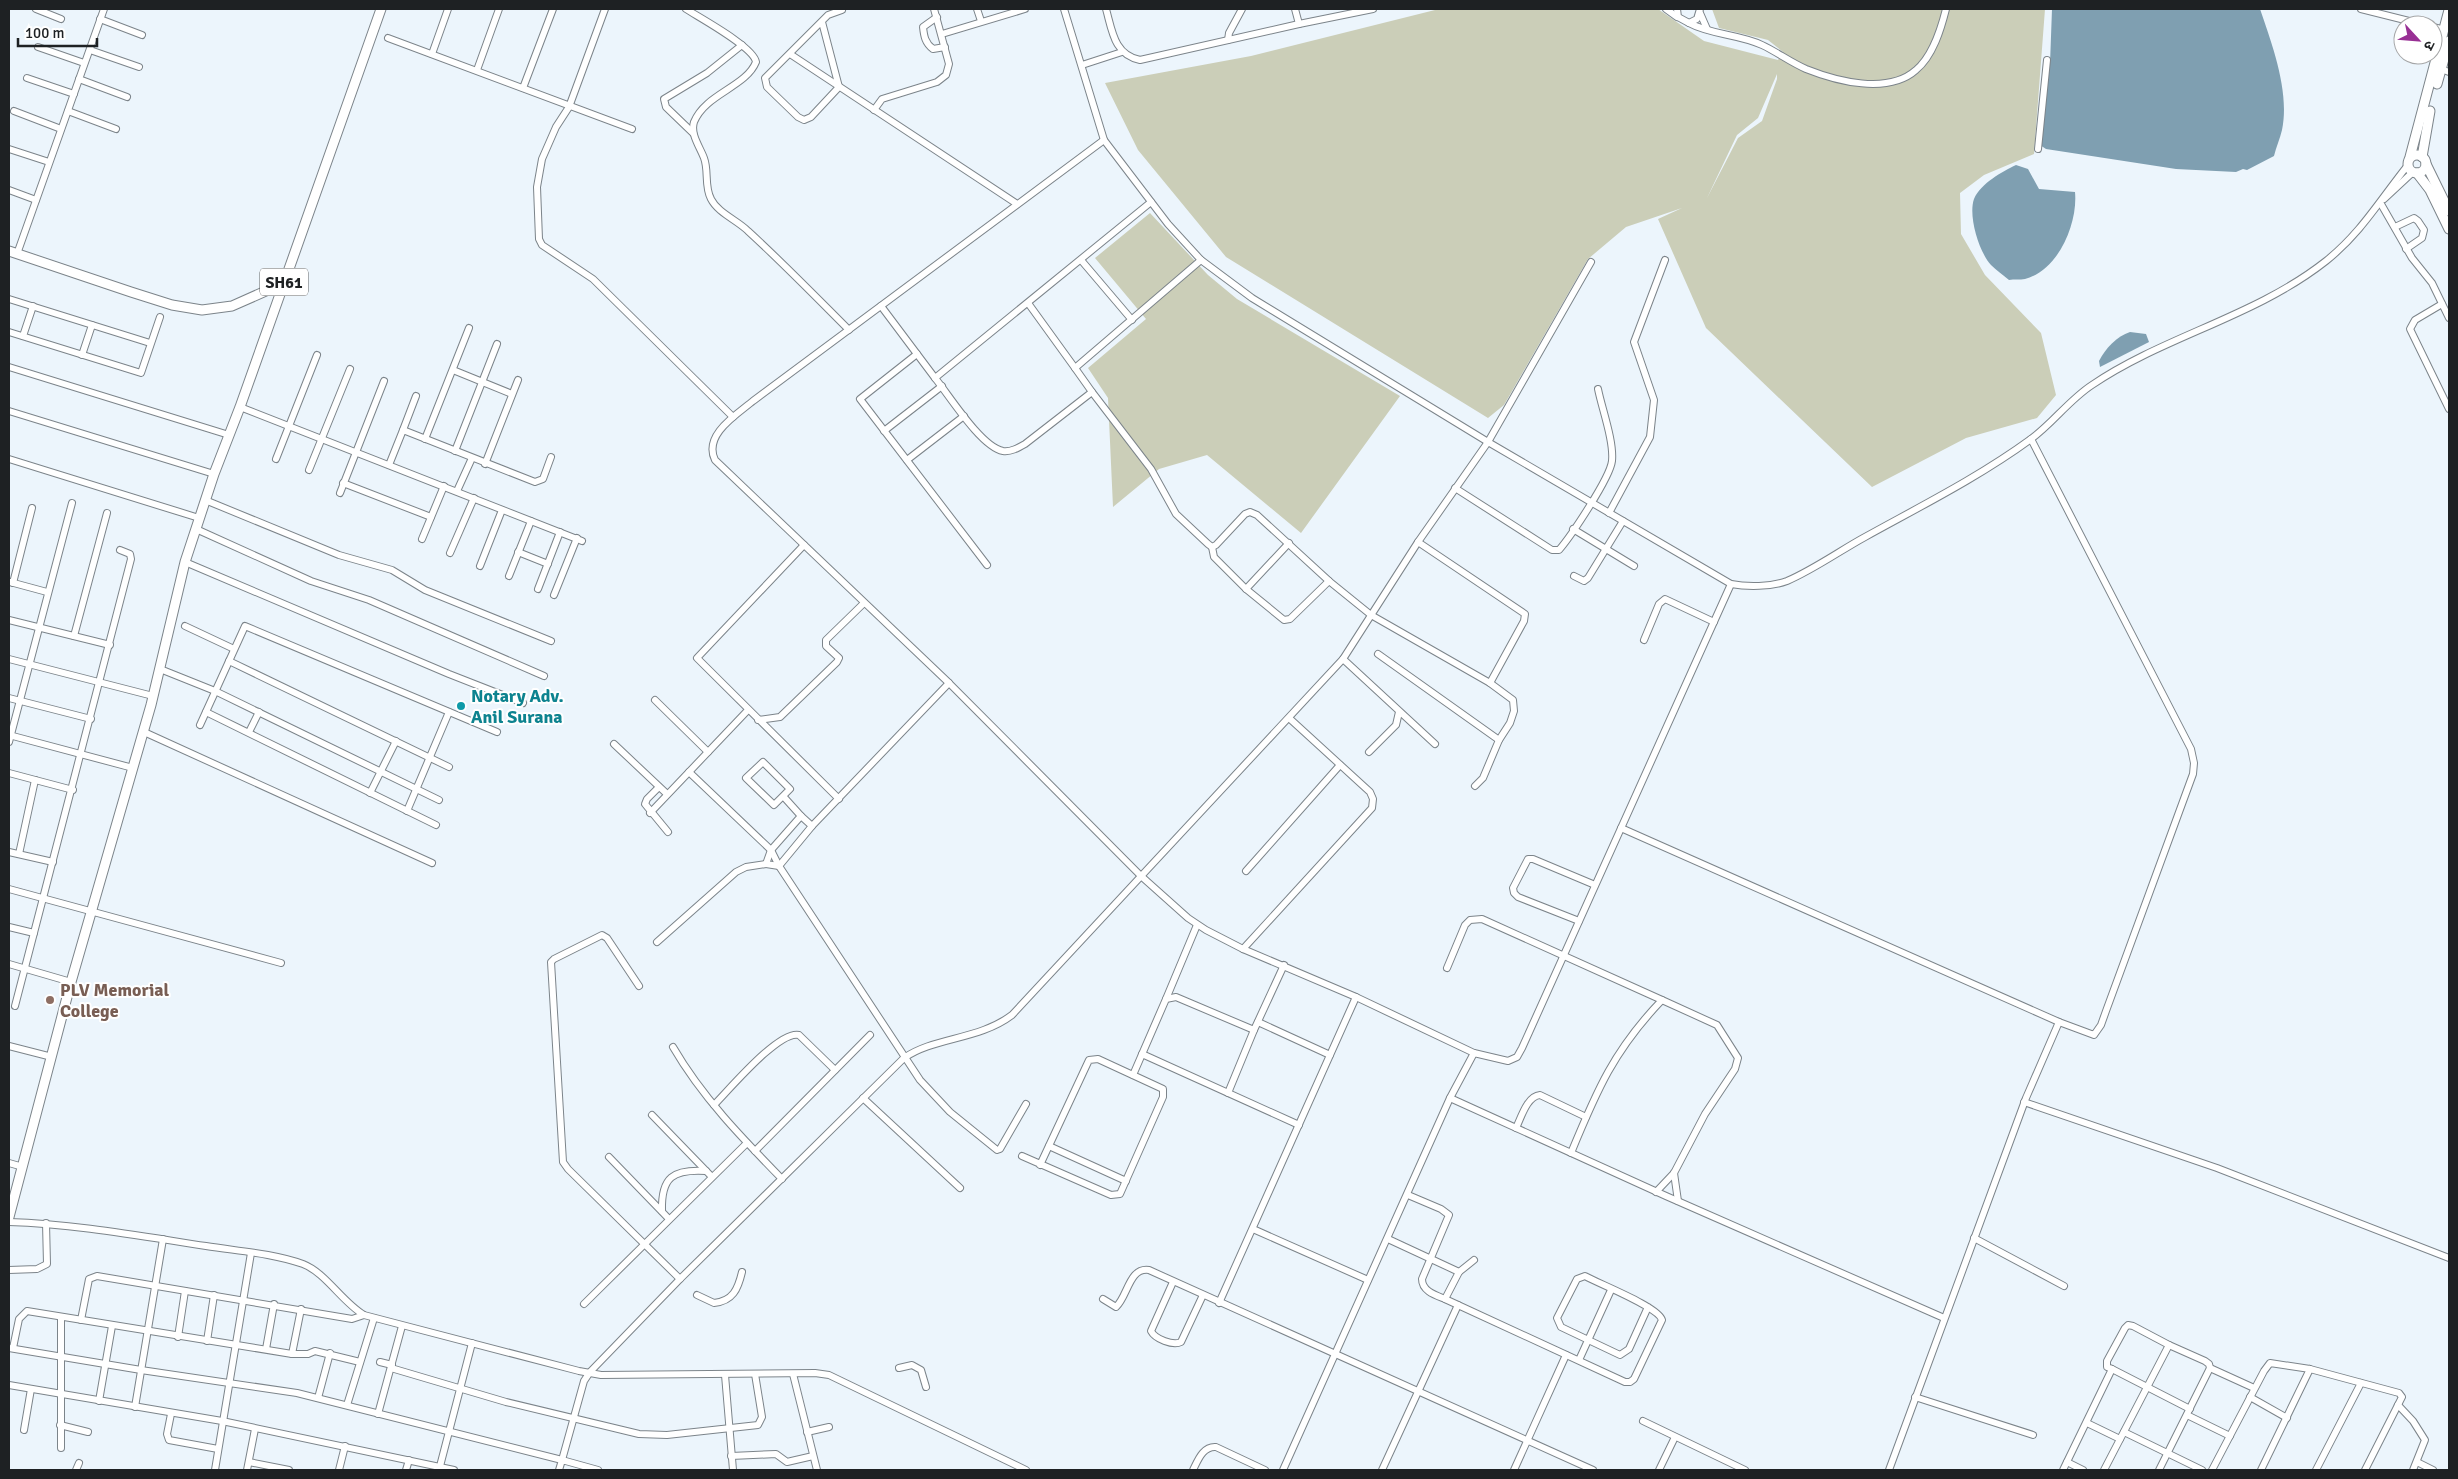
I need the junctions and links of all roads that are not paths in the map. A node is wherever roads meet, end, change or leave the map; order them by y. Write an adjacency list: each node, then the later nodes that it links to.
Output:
1 (36, 9): 27 (street)
2 (104, 9): 28 (street)
3 (381, 9): 87 (main road, SH61)
4 (448, 9): 45 (street)
5 (499, 9): 51 (street)
6 (552, 9): 56 (street)
7 (605, 9): 59 (street)
8 (686, 9): 40 (street)
9 (844, 9): 30 (street)
10 (934, 9): 24 (street)
11 (977, 9): 29 (street)
12 (1024, 9): 29 (street)
13 (1064, 9): 49 (street)
14 (1106, 9): 44 (street)
15 (1242, 9): 38 (street)
16 (1295, 9): 32 (street)
17 (1373, 9): 32 (street)
18 (1666, 9): 25 (street)
19 (1676, 9): 25 (street)
20 (1946, 9): 33 (street)
21 (2361, 9): 26 (street)
22 (2449, 10): 34 (main road)
23 (1700, 11): 31 (street); 33 (street)
24 (937, 17): 35 (street); 42 (street)
25 (1678, 17): 31 (street)
26 (2393, 17)
27 (61, 19)
28 (100, 19): 36 (street); 43 (street)
29 (980, 21): 35 (street)
30 (822, 22): 46 (street); 55 (street)
31 (1689, 23): 33 (street)
32 (1299, 24): 38 (street)
33 (1707, 29)
34 (2445, 30): 72 (main road)
35 (942, 34): 42 (street)
36 (142, 35)
37 (388, 38): 45 (street)
38 (1228, 40): 44 (street)
39 (2449, 41): 52 (main road)
40 (742, 45): 66 (street); 66 (street)
41 (38, 46): 48 (street)
42 (945, 47): 60 (street)
43 (90, 50): 48 (street); 50 (street)
44 (1122, 52): 49 (street)
45 (432, 54): 51 (street)
46 (790, 54): 55 (street); 55 (street)
47 (2047, 60): 69 (street)
48 (84, 63): 54 (street)
49 (1082, 65): 67 (street)
50 (139, 67)
51 (477, 70): 56 (street)
52 (2445, 70): 70 (main road)
53 (27, 78): 57 (street)
54 (79, 79): 57 (street); 58 (street)
55 (839, 87): 60 (street)
56 (523, 88): 59 (street)
57 (74, 94): 62 (street)
58 (127, 97)
59 (569, 107): 64 (street); 123 (street)
60 (874, 110): 77 (street)
61 (14, 111): 65 (street)
62 (68, 111): 63 (street); 65 (street)
63 (116, 129)
64 (632, 129)
65 (61, 130): 71 (street)
66 (694, 134): 98 (street)
67 (1104, 140): 75 (street); 77 (street)
68 (9, 149): 71 (street)
69 (2038, 149)
70 (2424, 160): 72 (main road); 72 (main road); 78 (main road)
71 (50, 162): 74 (street)
72 (2412, 167): 76 (street); 80 (main road)
73 (9, 190): 74 (street)
74 (36, 200): 82 (street)
75 (1151, 202): 83 (street); 84 (street)
76 (2382, 202): 79 (street); 130 (street)
77 (1017, 204): 92 (street)
78 (2449, 211)
79 (2395, 227): 81 (street); 81 (street)
80 (2449, 229)
81 (2406, 249): 90 (street)
82 (13, 253): 87 (main road, SH61)
83 (1081, 260): 89 (street); 95 (street)
84 (1201, 260): 95 (street); 131 (street)
85 (1665, 260): 155 (street)
86 (1591, 262): 131 (street)
87 (284, 283): 119 (main road)
88 (9, 299): 91 (street)
89 (1028, 303): 107 (street); 110 (street)
90 (2442, 304): 94 (street); 120 (street)
91 (33, 306): 96 (street); 100 (street)
92 (881, 306): 98 (street); 103 (street)
93 (160, 317): 101 (street)
94 (2449, 318)
95 (1132, 320): 107 (street)
96 (92, 324): 101 (street); 104 (street)
97 (469, 328): 109 (street)
98 (849, 330): 123 (street)
99 (9, 332): 100 (street)
100 (23, 336): 104 (street)
101 (150, 343): 104 (street)
102 (497, 344): 113 (street)
103 (917, 354): 110 (street); 126 (street)
104 (82, 355)
105 (317, 355): 124 (street)
106 (9, 367): 127 (street)
107 (1075, 368): 116 (street)
108 (350, 369): 128 (street)
109 (453, 370): 113 (street); 129 (street)
110 (935, 378): 114 (street)
111 (518, 380): 117 (street)
112 (384, 381): 133 (street)
113 (482, 381): 117 (street); 132 (street)
114 (942, 386): 122 (street); 126 (street)
115 (1598, 389): 150 (street)
116 (1092, 392): 122 (street); 167 (street)
117 (512, 394): 139 (street)
118 (416, 396): 125 (street)
119 (240, 407): 124 (street); 127 (main road)
120 (2449, 409)
121 (9, 411): 142 (street)
122 (964, 416): 138 (street)
123 (734, 417): 166 (street)
124 (289, 426): 128 (street); 135 (street)
125 (403, 430): 129 (street); 140 (street)
126 (884, 431): 138 (street)
127 (230, 435): 142 (main road)
128 (321, 439): 133 (street); 141 (street)
129 (425, 439): 132 (street)
130 (2031, 439): 181 (street); 289 (street)
131 (1488, 442): 145 (street); 150 (street)
132 (455, 451): 136 (street)
133 (356, 452): 140 (street); 143 (street)
134 (551, 457): 139 (street)
135 (276, 458)
136 (472, 458): 139 (street); 146 (street)
137 (9, 459): 157 (street)
138 (907, 460): 174 (street)
139 (485, 464)
140 (390, 465): 144 (street)
141 (309, 470)
142 (214, 474): 149 (main road)
143 (343, 484): 147 (street); 156 (street)
144 (444, 486): 146 (street); 156 (street)
145 (1455, 488): 160 (street); 164 (street)
146 (457, 491): 148 (street)
147 (340, 493)
148 (474, 498): 153 (street); 171 (street)
149 (205, 500): 157 (main road); 194 (street)
150 (1591, 502): 155 (street); 160 (street)
151 (72, 503): 184 (street)
152 (32, 508): 180 (street)
153 (502, 510): 158 (street); 175 (street)
154 (107, 513): 192 (street)
155 (1609, 513): 159 (street)
156 (431, 517): 163 (street)
157 (199, 518): 161 (main road)
158 (531, 520): 162 (street); 170 (street)
159 (1623, 521): 169 (street); 181 (street)
160 (1573, 529): 169 (street)
161 (196, 530): 172 (main road); 203 (street)
162 (560, 532): 173 (street); 185 (street)
163 (422, 539)
164 (1418, 542): 187 (street); 206 (street)
165 (1289, 543): 167 (street); 179 (street); 182 (street)
166 (804, 545): 186 (street); 213 (street)
167 (1212, 547): 182 (street)
168 (120, 550): 195 (street)
169 (1607, 550): 176 (street); 178 (street)
170 (518, 552): 173 (street); 177 (street)
171 (450, 553)
172 (185, 562): 202 (main road); 212 (street)
173 (548, 564): 183 (street)
174 (987, 565)
175 (480, 566)
176 (1634, 566)
177 (509, 576)
178 (1574, 576)
179 (1329, 581): 182 (street); 187 (street)
180 (11, 582): 184 (street)
181 (1731, 584): 189 (street)
182 (1246, 589)
183 (538, 590)
184 (47, 592): 191 (street)
185 (554, 594)
186 (864, 603): 205 (street); 220 (street)
187 (1371, 616): 199 (street); 206 (street)
188 (9, 620): 191 (street)
189 (1714, 622): 193 (street); 255 (street)
190 (185, 626): 196 (street)
191 (38, 628): 192 (street); 201 (street)
192 (74, 636): 195 (street)
193 (1644, 640)
194 (551, 641)
195 (110, 645): 204 (street)
196 (234, 649): 200 (street); 216 (street)
197 (1378, 654): 226 (street)
198 (9, 659): 201 (street)
199 (1343, 659): 217 (street); 218 (street)
200 (229, 662): 207 (street); 227 (street)
201 (29, 664): 204 (street); 210 (street)
202 (160, 669): 207 (street); 208 (main road)
203 (544, 676)
204 (100, 682): 208 (street); 219 (street)
205 (949, 683): 248 (street); 265 (street)
206 (1490, 683): 226 (street)
207 (215, 691): 214 (street); 215 (street)
208 (154, 696): 222 (main road)
209 (9, 698): 210 (street)
210 (19, 700): 219 (street); 225 (street)
211 (655, 700): 230 (street)
212 (523, 703)
213 (748, 710): 220 (street); 230 (street)
214 (206, 712): 221 (street); 223 (street)
215 (259, 712): 223 (street); 237 (street)
216 (449, 712): 224 (street); 233 (street)
217 (1399, 712): 229 (street); 231 (street)
218 (1289, 718): 234 (street); 265 (street)
219 (91, 719): 232 (street)
220 (758, 720): 248 (street)
221 (200, 725)
222 (144, 732): 236 (main road); 261 (street)
223 (250, 732): 245 (street)
224 (497, 732)
225 (9, 738): 232 (street)
226 (1499, 740): 241 (street)
227 (396, 741): 233 (street); 237 (street)
228 (614, 744): 242 (street)
229 (1435, 744)
230 (708, 752): 238 (street)
231 (1369, 752)
232 (82, 754): 236 (street); 243 (street)
233 (430, 757): 235 (street); 244 (street)
234 (1340, 765): 264 (street); 275 (street)
235 (449, 766)
236 (133, 768): 269 (main road)
237 (380, 772): 244 (street); 245 (street)
238 (689, 772): 246 (street); 257 (street)
239 (9, 774): 240 (street)
240 (36, 780): 243 (street); 259 (street)
241 (1475, 786)
242 (659, 787): 246 (street); 251 (street)
243 (73, 790): 260 (street)
244 (416, 790): 249 (street); 250 (street)
245 (370, 793): 250 (street)
246 (667, 794): 251 (street)
247 (783, 796): 247 (street); 252 (street)
248 (839, 799): 254 (street)
249 (439, 800)
250 (407, 811): 253 (street)
251 (650, 813): 256 (street)
252 (801, 816): 254 (street); 257 (street)
253 (436, 824)
254 (812, 826): 263 (street)
255 (1621, 828): 266 (street); 289 (street)
256 (668, 832)
257 (771, 850): 262 (street); 263 (street)
258 (9, 852): 259 (street)
259 (19, 854): 260 (street)
260 (53, 862): 268 (street)
261 (432, 863)
262 (766, 864): 263 (street); 274 (street)
263 (779, 866): 298 (street)
264 (1246, 871)
265 (1141, 876): 271 (street); 298 (street)
266 (1595, 885): 270 (street); 270 (street)
267 (9, 889): 268 (street)
268 (44, 898): 269 (street); 273 (street)
269 (92, 911): 277 (street); 282 (main road)
270 (1579, 921): 276 (street)
271 (1197, 925): 275 (street); 285 (street)
272 (9, 927): 273 (street)
273 (34, 933): 280 (street)
274 (657, 942)
275 (1244, 949): 279 (street)
276 (1563, 957): 281 (street); 286 (street); 294 (street)
277 (281, 963)
278 (9, 964): 280 (street)
279 (1284, 965): 284 (street); 288 (street)
280 (25, 968): 282 (street); 287 (street)
281 (1447, 968)
282 (71, 982): 297 (main road)
283 (639, 986): 338 (street)
284 (1356, 997): 294 (street); 296 (street)
285 (1166, 999): 290 (street); 295 (street)
286 (1662, 1000): 308 (street); 321 (street)
287 (16, 1006)
288 (1258, 1022): 290 (street); 296 (street)
289 (2059, 1022): 304 (street)
290 (1254, 1030): 301 (street)
291 (870, 1035): 299 (street)
292 (9, 1046): 297 (street)
293 (673, 1047): 306 (street)
294 (1474, 1053): 303 (street)
295 (1142, 1054): 300 (street); 301 (street)
296 (1330, 1055): 309 (street)
297 (52, 1057): 319 (main road)
298 (904, 1058): 302 (street); 305 (street)
299 (835, 1070): 306 (street); 313 (street)
300 (1133, 1075): 312 (street); 324 (street)
301 (1228, 1093): 309 (street)
302 (863, 1098): 323 (street); 325 (street)
303 (1450, 1098): 310 (street); 327 (street)
304 (2024, 1102): 335 (street); 341 (street)
305 (1026, 1104)
306 (714, 1105): 311 (street)
307 (652, 1114): 320 (street)
308 (1586, 1117): 310 (street); 314 (street)
309 (1299, 1125): 334 (street)
310 (1516, 1128): 314 (street)
311 (747, 1143): 313 (street); 322 (street)
312 (1049, 1146): 318 (street); 324 (street)
313 (755, 1151): 323 (street)
314 (1571, 1153): 326 (street)
315 (1022, 1156): 318 (street)
316 (609, 1157): 329 (street)
317 (9, 1163): 319 (street)
318 (1040, 1165): 324 (street)
319 (23, 1167): 330 (main road)
320 (706, 1172): 322 (street); 329 (street)
321 (1674, 1172): 326 (street); 328 (street)
322 (712, 1177): 331 (street)
323 (782, 1179): 346 (street)
324 (1126, 1181)
325 (960, 1188)
326 (1656, 1192): 328 (street)
327 (1408, 1195): 337 (street); 340 (street)
328 (1678, 1201): 368 (street)
329 (662, 1211): 331 (street)
330 (9, 1217)
331 (669, 1219): 338 (street)
332 (9, 1222): 333 (street)
333 (46, 1223): 336 (street); 343 (street)
334 (1253, 1229): 347 (street); 359 (street)
335 (1974, 1238): 350 (street); 368 (street)
336 (162, 1239): 339 (street); 349 (street)
337 (1388, 1239): 340 (street); 347 (street)
338 (645, 1244): 346 (street); 361 (street)
339 (251, 1254): 356 (street); 365 (street)
340 (1430, 1258): 345 (street); 358 (street)
341 (2449, 1258)
342 (1474, 1260): 345 (street)
343 (9, 1270)
344 (742, 1272): 354 (street)
345 (1459, 1272): 358 (street)
346 (680, 1279): 396 (street)
347 (1368, 1280): 383 (street)
348 (1173, 1282): 355 (street); 355 (street); 357 (street)
349 (155, 1285): 352 (street); 369 (street); 372 (street)
350 (2064, 1286)
351 (1611, 1290): 363 (street); 374 (street); 374 (street)
352 (186, 1291): 353 (street); 373 (street)
353 (214, 1295): 356 (street); 375 (street)
354 (697, 1295)
355 (1203, 1295): 359 (street)
356 (242, 1299): 360 (street); 377 (street)
357 (1103, 1299)
358 (1445, 1300): 362 (street)
359 (1220, 1303): 383 (street)
360 (274, 1304): 364 (street); 380 (street)
361 (584, 1304)
362 (1458, 1306): 384 (street); 408 (street)
363 (1648, 1307): 374 (street); 386 (street)
364 (301, 1310): 365 (street); 382 (street)
365 (364, 1315): 367 (street)
366 (61, 1317): 369 (street); 379 (street); 385 (street)
367 (374, 1318): 371 (street); 387 (street)
368 (1944, 1318): 410 (street)
369 (81, 1320): 370 (street)
370 (112, 1326): 372 (street); 389 (street)
371 (402, 1326): 376 (street); 390 (street)
372 (147, 1331): 373 (street); 395 (street)
373 (178, 1337): 375 (street)
374 (1587, 1340): 386 (street)
375 (207, 1341): 377 (street)
376 (472, 1343): 396 (street); 407 (street)
377 (235, 1344): 380 (street); 400 (street)
378 (2169, 1345): 392 (street); 393 (street); 404 (street)
379 (11, 1348): 385 (street)
380 (266, 1349): 382 (street)
381 (330, 1353): 382 (street); 387 (street); 412 (street)
382 (292, 1354)
383 (1336, 1355): 408 (street); 466 (street)
384 (1566, 1355): 386 (street); 438 (street)
385 (60, 1357): 389 (street); 409 (street)
386 (1579, 1360)
387 (360, 1362): 414 (street)
388 (380, 1362): 390 (street)
389 (106, 1365): 395 (street); 413 (street)
390 (391, 1366): 407 (street); 419 (street)
391 (899, 1368): 403 (street)
392 (2210, 1368): 405 (street); 417 (street)
393 (2112, 1369): 404 (street); 424 (street)
394 (2310, 1369): 401 (street); 405 (street); 421 (street)
395 (141, 1370): 400 (street); 416 (street)
396 (590, 1372): 399 (street); 420 (street)
397 (755, 1374): 398 (street); 399 (street); 427 (street)
398 (793, 1374): 432 (street); 463 (street)
399 (725, 1375): 427 (street)
400 (228, 1383): 412 (street); 422 (street)
401 (2361, 1383): 415 (street); 480 (street)
402 (9, 1385): 406 (street)
403 (926, 1387)
404 (2148, 1387): 417 (street); 433 (street)
405 (2254, 1388): 411 (street)
406 (31, 1389): 409 (street); 429 (street)
407 (460, 1389): 420 (street); 430 (street)
408 (1418, 1390): 438 (street); 467 (street)
409 (60, 1394): 413 (street); 425 (street)
410 (1915, 1397): 434 (street); 472 (street)
411 (2250, 1397): 421 (street); 435 (street)
412 (318, 1398): 414 (street)
413 (99, 1401): 416 (street)
414 (347, 1405): 419 (street)
415 (2398, 1405): 449 (street); 481 (street)
416 (135, 1408): 418 (street)
417 (2189, 1412): 435 (street); 442 (street)
418 (171, 1414): 422 (street); 441 (street)
419 (378, 1414): 430 (street)
420 (572, 1418): 427 (street); 446 (street)
421 (2287, 1418): 479 (street)
422 (222, 1421): 428 (street); 441 (street)
423 (1643, 1421): 436 (street)
424 (2086, 1423): 437 (street); 448 (street)
425 (60, 1426): 431 (street); 440 (street)
426 (829, 1427): 432 (street)
427 (729, 1428): 443 (street)
428 (254, 1429): 439 (street); 447 (street)
429 (24, 1430)
430 (448, 1431): 446 (street); 451 (street)
431 (88, 1432)
432 (807, 1432): 444 (street)
433 (2124, 1432): 437 (street); 442 (street)
434 (2033, 1435)
435 (2230, 1436): 478 (street)
436 (1675, 1437): 470 (street); 471 (street)
437 (2120, 1439): 475 (street)
438 (1528, 1441): 468 (street); 469 (street)
439 (345, 1446): 445 (street); 456 (street)
440 (61, 1448)
441 (218, 1449): 453 (street)
442 (2168, 1454): 476 (street); 477 (street)
443 (731, 1456): 444 (street); 461 (street)
444 (813, 1456): 462 (street)
445 (409, 1460): 451 (street); 457 (street)
446 (562, 1460): 459 (street); 460 (street)
447 (248, 1462): 454 (street); 455 (street)
448 (2067, 1462): 473 (street); 474 (street)
449 (2417, 1462): 482 (street); 483 (street)
450 (79, 1463): 452 (street)
451 (439, 1469): 458 (street)
452 (76, 1470)
453 (214, 1470)
454 (247, 1470)
455 (289, 1470)
456 (339, 1470)
457 (406, 1470)
458 (454, 1470)
459 (559, 1470)
460 (597, 1470)
461 (733, 1470)
462 (817, 1470)
463 (1026, 1470)
464 (1193, 1470): 465 (street)
465 (1265, 1470)
466 (1284, 1470)
467 (1382, 1470)
468 (1514, 1470)
469 (1593, 1470)
470 (1659, 1470)
471 (1745, 1470)
472 (1888, 1470)
473 (2062, 1470)
474 (2083, 1470)
475 (2104, 1470)
476 (2158, 1470)
477 (2202, 1470)
478 (2212, 1470)
479 (2261, 1470)
480 (2316, 1470)
481 (2365, 1470)
482 (2413, 1470)
483 (2433, 1470)

